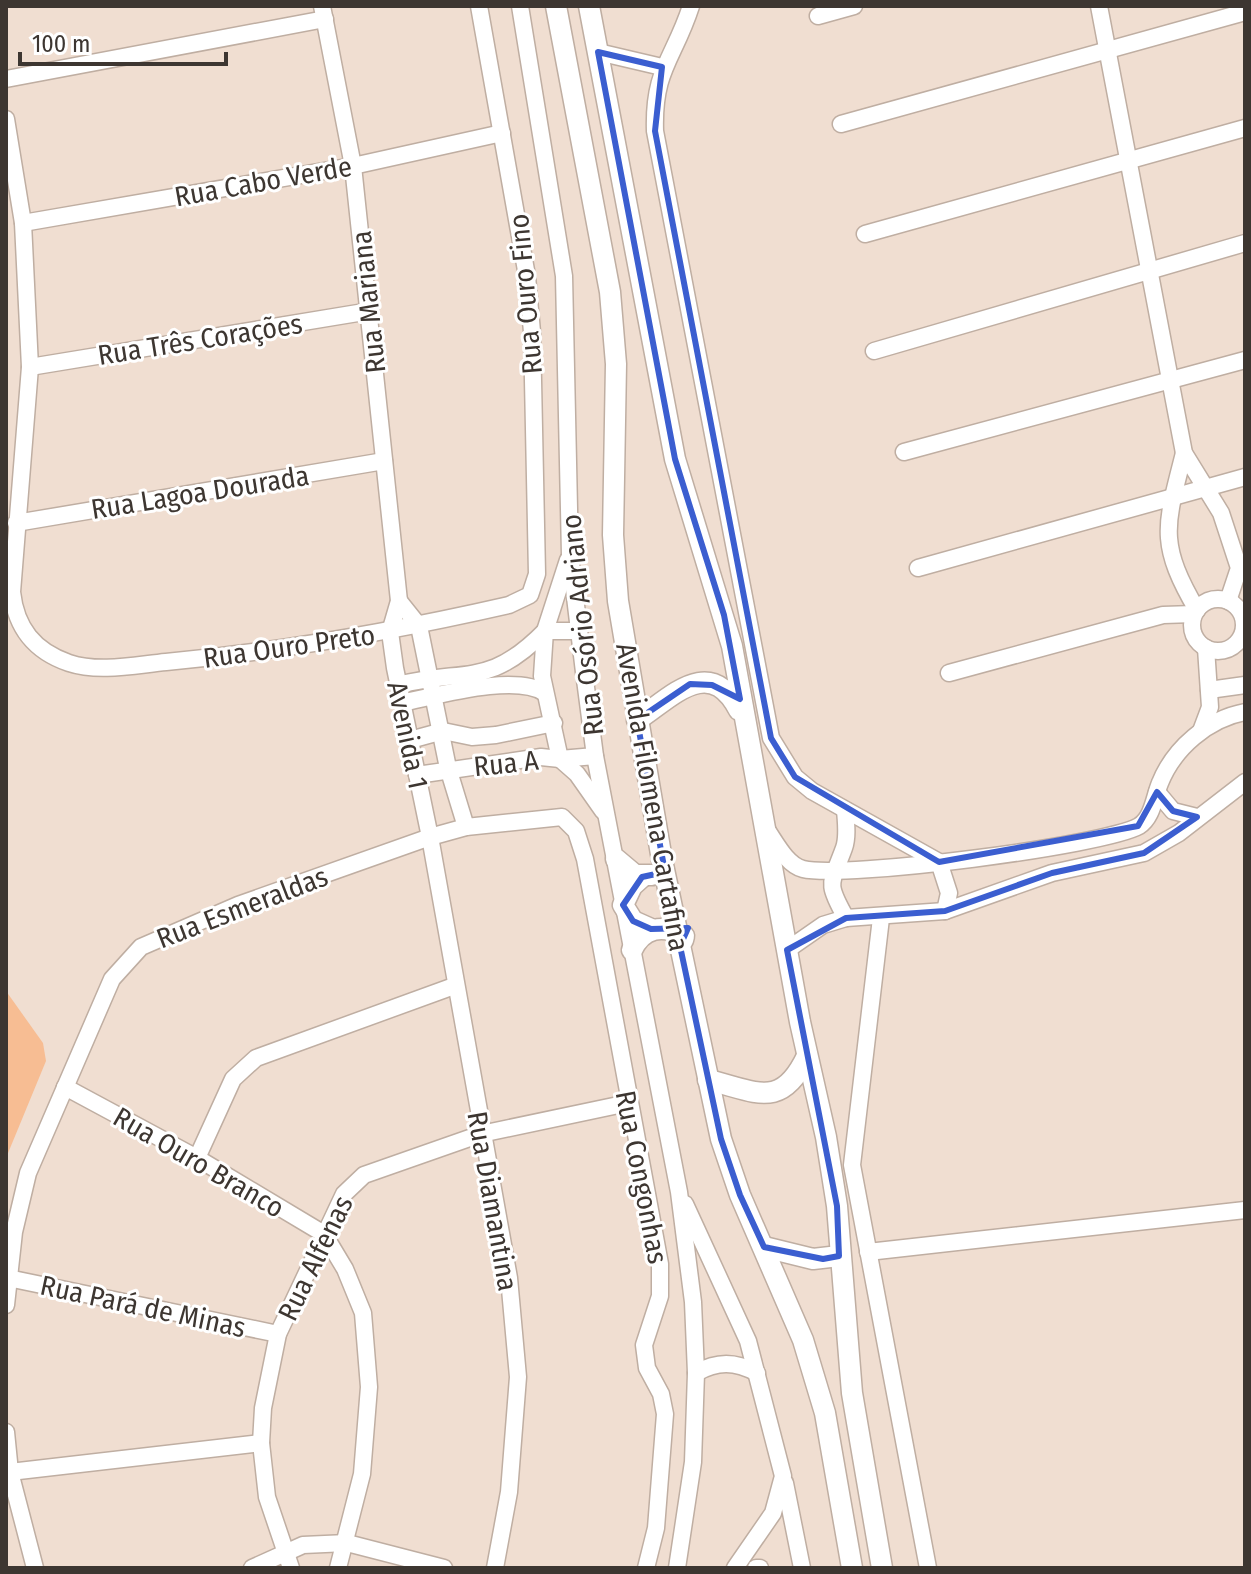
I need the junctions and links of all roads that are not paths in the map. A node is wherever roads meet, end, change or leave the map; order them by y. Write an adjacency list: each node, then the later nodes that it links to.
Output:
1 (479, 6): 18 (street, Rua Ouro Fino)
2 (520, 6): 37 (street, Rua Osório Adriano)
3 (556, 6): 60 (main road, Avenida Filomena Cartafina)
4 (589, 6): 11 (main road)
5 (691, 6): 13 (street)
6 (854, 6): 10 (street)
7 (1099, 6): 12 (street)
8 (323, 12): 14 (street); 20 (street, Rua Mariana)
9 (1245, 12): 12 (street)
10 (818, 16)
11 (598, 52): 13 (street); 59 (main road)
12 (1109, 52): 16 (street); 19 (street)
13 (662, 67): 71 (street)
14 (6, 79)
15 (6, 119): 21 (street)
16 (841, 124)
17 (1245, 128): 19 (street)
18 (502, 133): 20 (street, Rua Cabo Verde); 39 (street, Rua Ouro Fino)
19 (1127, 162): 22 (street); 24 (street)
20 (353, 166): 21 (street, Rua Cabo Verde); 25 (street, Rua Mariana)
21 (23, 223): 28 (street)
22 (865, 234)
23 (1245, 243): 24 (street)
24 (1149, 271): 26 (street); 29 (street)
25 (370, 311): 28 (street, Rua Três Corações); 32 (street, Rua Mariana)
26 (874, 351)
27 (1245, 360): 29 (street)
28 (30, 367): 36 (street)
29 (1170, 382): 30 (street); 31 (street)
30 (904, 452)
31 (1184, 453): 34 (street); 35 (street)
32 (384, 461): 36 (street, Rua Lagoa Dourada); 41 (street, Rua Mariana)
33 (1245, 477): 34 (street)
34 (1206, 489): 35 (street); 40 (street)
35 (1173, 496): 38 (street); 42 (street)
36 (16, 523): 46 (street, Rua Ouro Preto)
37 (570, 555): 44 (street); 45 (street, Rua Osório Adriano)
38 (918, 568)
39 (536, 585): 43 (street, Rua Ouro Preto)
40 (1235, 600): 42 (street); 47 (street)
41 (399, 601): 43 (street); 46 (street, Rua Mariana)
42 (1196, 612): 48 (street); 50 (street)
43 (419, 626): 46 (street, Rua Ouro Preto); 51 (street)
44 (545, 631): 45 (street); 51 (street); 55 (street)
45 (579, 631): 65 (street, Rua Osório Adriano)
46 (390, 632): 52 (street, Avenida 1)
47 (1239, 640): 48 (street); 49 (street)
48 (1206, 648): 54 (street)
49 (1245, 659)
50 (949, 673)
51 (431, 677): 52 (street); 56 (street)
52 (398, 685): 57 (street, Avenida 1)
53 (1245, 685): 54 (street)
54 (1209, 690): 63 (street)
55 (545, 693): 56 (street); 61 (street)
56 (435, 696): 57 (street); 62 (street)
57 (401, 703): 64 (street, Avenida 1)
58 (1245, 712): 63 (street)
59 (743, 717): 60 (main road); 75 (main road)
60 (637, 720): 79 (main road, Avenida Filomena Cartafina)
61 (554, 723): 62 (street, Rua A); 66 (street)
62 (443, 731): 64 (street); 67 (street)
63 (1201, 731): 70 (street)
64 (410, 740): 68 (street, Avenida 1)
65 (595, 756): 66 (street, Rua A); 73 (street, Rua Osório Adriano)
66 (560, 759): 67 (street, Rua A); 73 (street)
67 (448, 768): 68 (street, Rua A); 74 (street)
68 (417, 775): 77 (street, Avenida 1)
69 (1245, 782): 72 (street)
70 (1157, 792): 72 (street); 80 (street)
71 (845, 810): 80 (street); 81 (street)
72 (1197, 817): 84 (street)
73 (608, 819): 78 (street, Rua Osório Adriano)
74 (466, 827): 76 (street, Rua Esmeraldas); 77 (street, Rua Esmeraldas)
75 (766, 829): 81 (street); 90 (main road)
76 (576, 831): 95 (street, Rua Congonhas)
77 (430, 837): 91 (street, Rua Diamantina); 94 (street, Rua Esmeraldas)
78 (616, 859): 82 (main road); 83 (street, Rua Osório Adriano)
79 (662, 860): 82 (main road); 88 (main road, Avenida Filomena Cartafina)
80 (939, 862): 81 (street); 84 (street)
81 (832, 873): 85 (street)
82 (642, 877): 83 (main road)
83 (623, 905): 87 (main road); 89 (street, Rua Osório Adriano)
84 (945, 911): 86 (street)
85 (846, 918): 86 (street); 90 (street)
86 (881, 918): 102 (street)
87 (651, 929): 88 (main road); 89 (main road)
88 (680, 946): 93 (main road, Avenida Filomena Cartafina)
89 (632, 950): 98 (street, Rua Osório Adriano)
90 (787, 950): 92 (main road)
91 (454, 986): 96 (street, Rua Diamantina); 97 (street)
92 (807, 1056): 93 (main road); 103 (main road)
93 (708, 1080): 101 (main road, Avenida Filomena Cartafina)
94 (65, 1087): 97 (street, Rua Ouro Branco); 104 (street, Rua Esmeraldas)
95 (628, 1103): 96 (street, Rua Alfenas); 122 (street, Rua Congonhas)
96 (481, 1134): 100 (street, Rua Alfenas); 121 (street, Rua Diamantina)
97 (197, 1158): 100 (street, Rua Ouro Branco)
98 (679, 1192): 107 (street, Rua Osório Adriano); 108 (street, Rua Osório Adriano)
99 (1245, 1210): 102 (street)
100 (324, 1234): 106 (street, Rua Alfenas); 114 (street)
101 (764, 1247): 103 (main road); 127 (main road, Avenida Filomena Cartafina)
102 (868, 1252): 129 (street)
103 (839, 1256): 128 (main road)
104 (8, 1278): 105 (street, Rua Esmeraldas); 106 (street, Rua Pará de Minas)
105 (6, 1305)
106 (278, 1334): 110 (street, Rua Alfenas)
107 (696, 1373): 108 (street); 113 (street, Rua Osório Adriano)
108 (757, 1373): 112 (street, Rua Osório Adriano)
109 (6, 1432): 111 (street)
110 (261, 1443): 111 (street); 115 (street, Rua Alfenas)
111 (10, 1472): 116 (street)
112 (783, 1476): 125 (street); 126 (street, Rua Osório Adriano)
113 (683, 1541): 123 (street, Rua Osório Adriano); 124 (street)
114 (347, 1543): 115 (street); 119 (street); 120 (street)
115 (284, 1552): 117 (street); 118 (street, Rua Alfenas)
116 (35, 1568)
117 (252, 1568)
118 (291, 1568)
119 (338, 1568)
120 (444, 1568)
121 (495, 1568)
122 (646, 1568)
123 (677, 1568)
124 (694, 1568)
125 (735, 1568)
126 (802, 1568)
127 (852, 1568)
128 (882, 1568)
129 (928, 1568)

